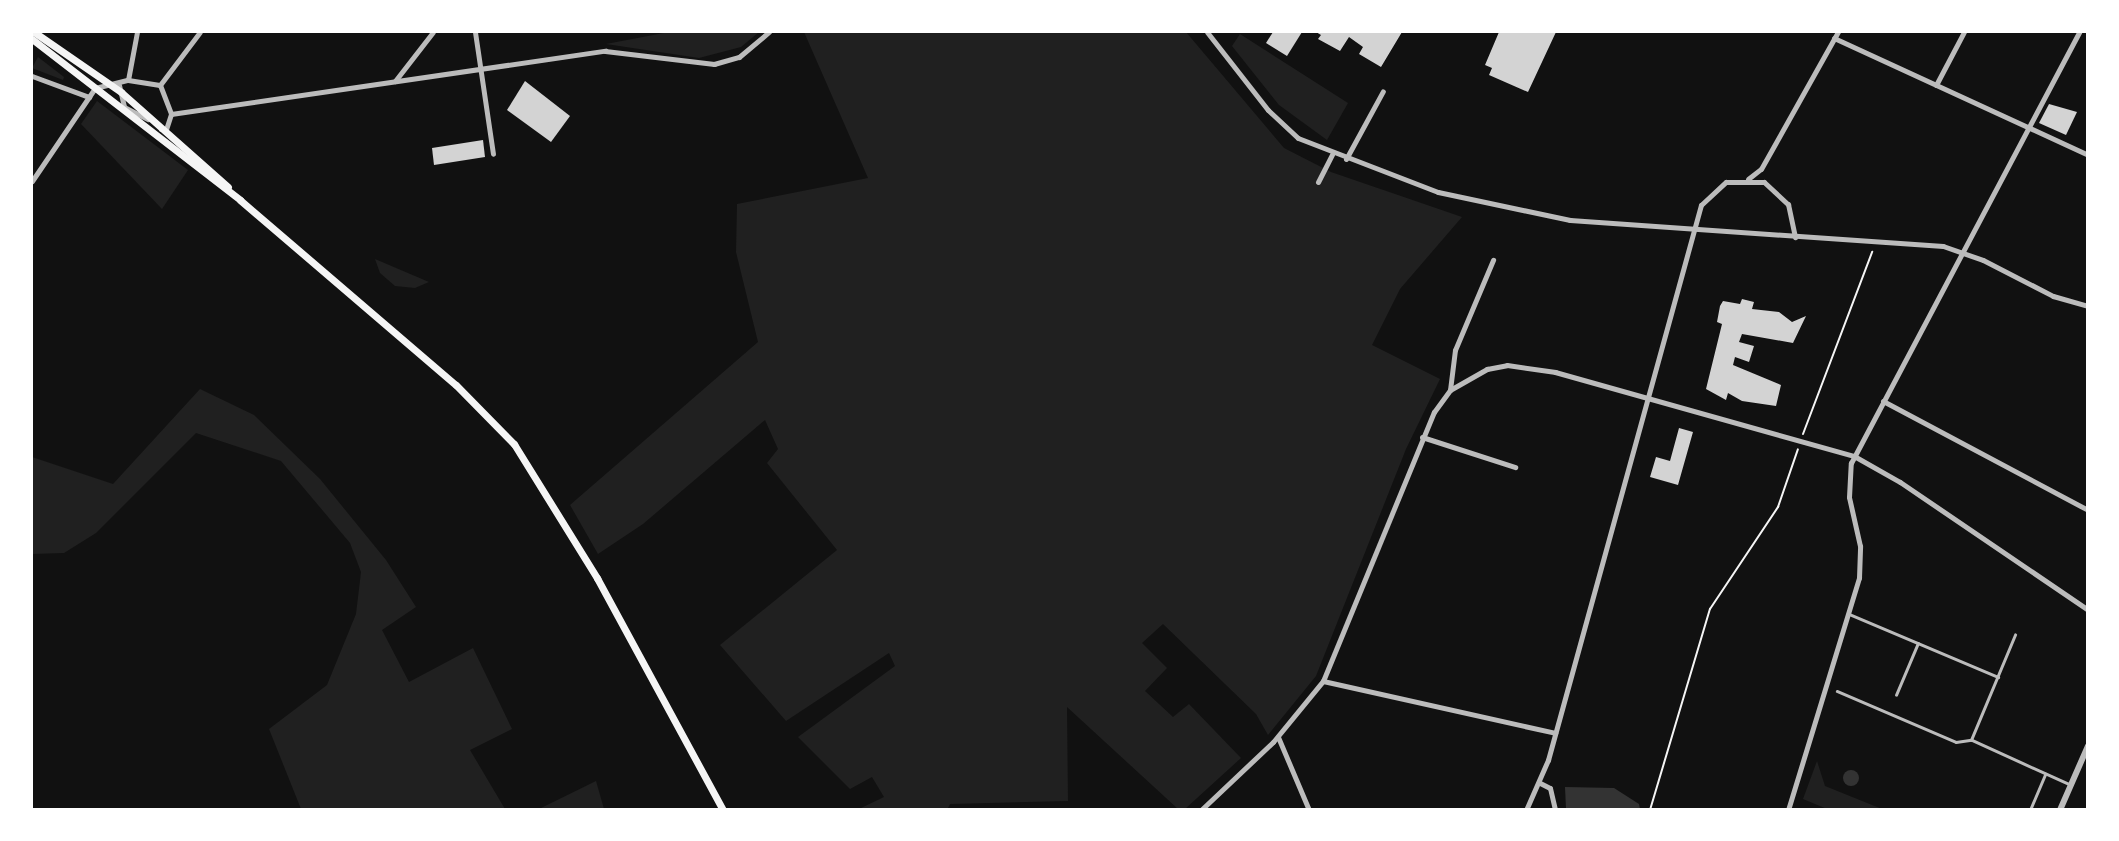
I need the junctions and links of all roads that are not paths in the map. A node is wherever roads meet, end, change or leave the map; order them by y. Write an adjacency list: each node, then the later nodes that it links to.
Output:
1 (34, 32): 17 (main road)
2 (137, 32): 15 (street)
3 (200, 32): 18 (street)
4 (433, 32): 16 (street)
5 (475, 32): 13 (street)
6 (769, 32): 13 (street)
7 (1207, 32): 29 (street)
8 (1838, 32): 11 (street)
9 (1964, 32): 19 (street)
10 (2079, 32): 26 (street)
11 (1834, 38): 19 (street); 32 (street)
12 (32, 39): 20 (main road)
13 (481, 68): 16 (street); 28 (street)
14 (32, 76): 23 (street)
15 (128, 80): 18 (street); 21 (street)
16 (395, 81): 25 (street)
17 (108, 84): 20 (street); 21 (main road)
18 (160, 85): 25 (street)
19 (1936, 85): 26 (street)
20 (95, 88): 23 (street); 24 (main road)
21 (120, 88): 24 (street); 27 (main road)
22 (1383, 91): 31 (street)
23 (89, 97): 34 (street)
24 (124, 107): 27 (street); 37 (main road)
25 (171, 114): 27 (street)
26 (2028, 127): 30 (street); 40 (street)
27 (166, 129): 37 (main road)
28 (493, 154)
29 (1332, 154): 31 (street); 35 (street)
30 (2088, 155)
31 (1346, 159): 38 (street)
32 (1761, 169): 33 (street); 36 (street)
33 (1748, 179): 36 (street); 38 (street)
34 (32, 181)
35 (1318, 182)
36 (1764, 182): 39 (street)
37 (240, 200): 65 (main road)
38 (1695, 230): 39 (street); 44 (street)
39 (1795, 237): 40 (street)
40 (1962, 252): 42 (street); 45 (street)
41 (1493, 260): 43 (street)
42 (2088, 306)
43 (1450, 390): 44 (street); 46 (street)
44 (1648, 397): 47 (street); 58 (street)
45 (1883, 401): 47 (street); 49 (street)
46 (1422, 437): 48 (street); 55 (street)
47 (1854, 456): 50 (street); 51 (street)
48 (1515, 467)
49 (2088, 510)
50 (2088, 610)
51 (1849, 614): 53 (lane); 70 (street)
52 (2015, 635): 54 (lane)
53 (1919, 643): 54 (lane); 57 (lane)
54 (1998, 677): 60 (lane)
55 (1324, 681): 58 (street); 59 (street)
56 (1837, 691): 60 (lane)
57 (1896, 695)
58 (1555, 733): 63 (street)
59 (1278, 737): 66 (street); 67 (street)
60 (1971, 740): 62 (lane)
61 (2088, 746): 64 (street)
62 (2045, 774): 64 (lane); 71 (lane)
63 (1539, 783): 68 (street); 69 (street)
64 (2071, 785): 72 (street)
65 (723, 810)
66 (1201, 810)
67 (1309, 810)
68 (1526, 810)
69 (1555, 810)
70 (1788, 810)
71 (2030, 810)
72 (2060, 810)

